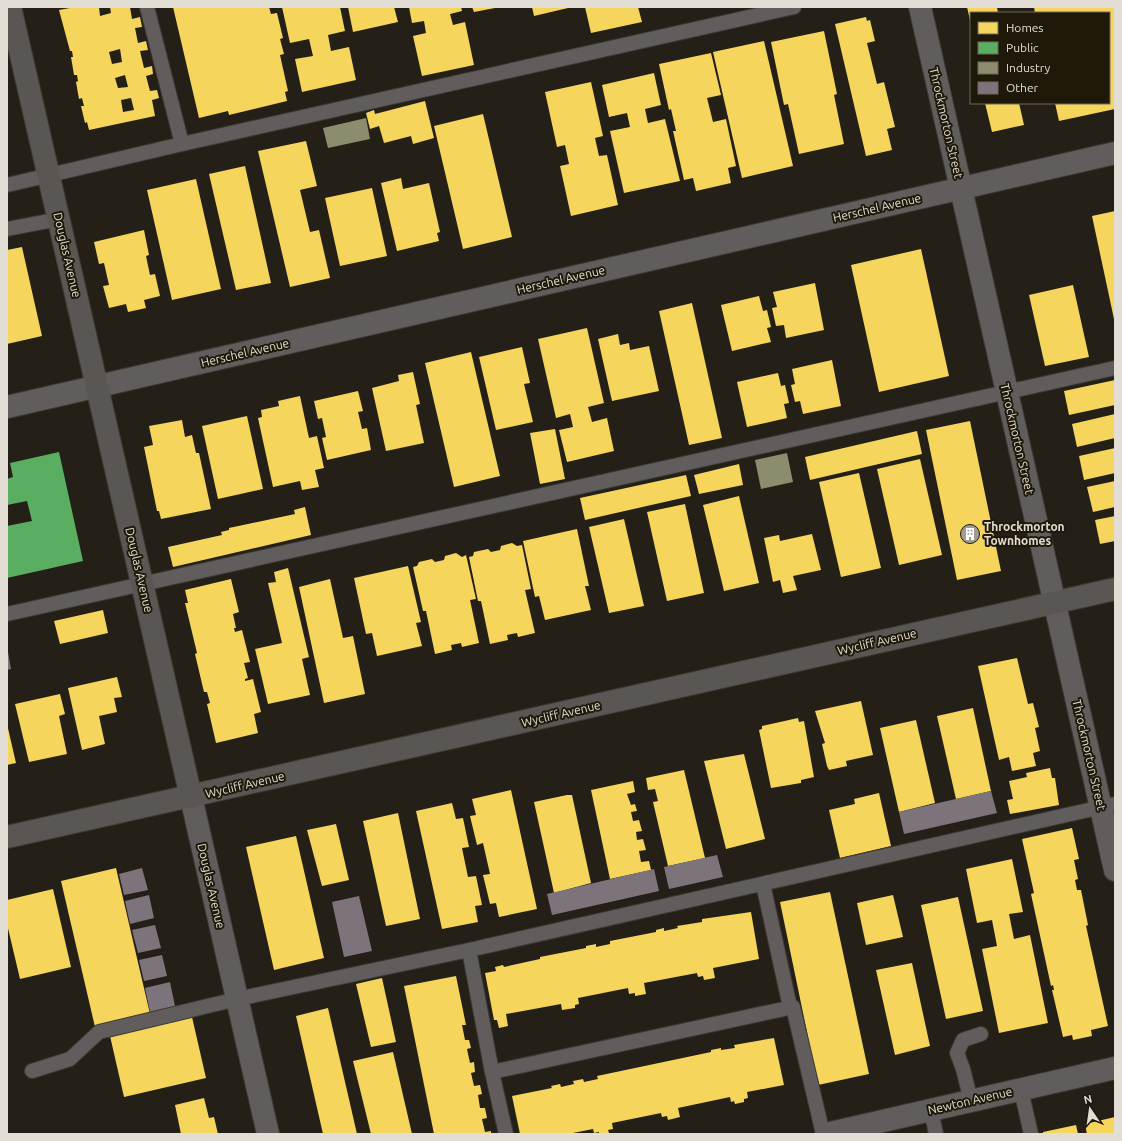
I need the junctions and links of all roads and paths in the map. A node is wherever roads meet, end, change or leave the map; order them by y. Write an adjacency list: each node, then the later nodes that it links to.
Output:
1 (10, 7): 7 (main road, Douglas Avenue)
2 (147, 7): 5 (lane)
3 (794, 7): 5 (lane)
4 (920, 7): 9 (street, Throckmorton Street)
5 (182, 144): 7 (lane)
6 (1115, 153): 9 (street, Herschel Avenue)
7 (48, 176): 8 (lane); 10 (main road, Douglas Avenue)
8 (7, 185)
9 (961, 188): 13 (street, Herschel Avenue); 14 (street, Throckmorton Street)
10 (59, 219): 11 (lane); 13 (main road, Douglas Avenue)
11 (7, 229)
12 (1115, 368): 14 (lane)
13 (97, 386): 15 (street, Herschel Avenue); 16 (main road, Douglas Avenue)
14 (1007, 392): 16 (lane); 18 (street, Throckmorton Street)
15 (7, 407)
16 (142, 583): 19 (lane); 20 (main road, Douglas Avenue)
17 (1115, 589): 18 (main road, Wycliff Avenue)
18 (1054, 602): 20 (main road, Wycliff Avenue); 21 (street, Throckmorton Street)
19 (7, 614)
20 (191, 797): 22 (main road, Wycliff Avenue); 26 (street, Douglas Avenue)
21 (1108, 805): 23 (street, Throckmorton Street); 24 (lane)
22 (7, 838)
23 (1115, 870)
24 (763, 884): 25 (lane); 27 (lane)
25 (469, 950): 26 (lane); 31 (lane)
26 (237, 999): 30 (lane); 36 (street, Douglas Avenue)
27 (790, 1007): 31 (lane); 38 (lane)
28 (981, 1034): 33 (lane)
29 (1115, 1068): 32 (street, Newton Avenue)
30 (32, 1071)
31 (492, 1072): 37 (lane)
32 (1021, 1090): 33 (street, Newton Avenue); 40 (lane)
33 (971, 1101): 34 (street, Newton Avenue)
34 (931, 1110): 35 (street, Newton Avenue); 39 (lane)
35 (861, 1130): 38 (street, Newton Avenue)
36 (268, 1134)
37 (506, 1134)
38 (824, 1134)
39 (936, 1134)
40 (1031, 1134)

